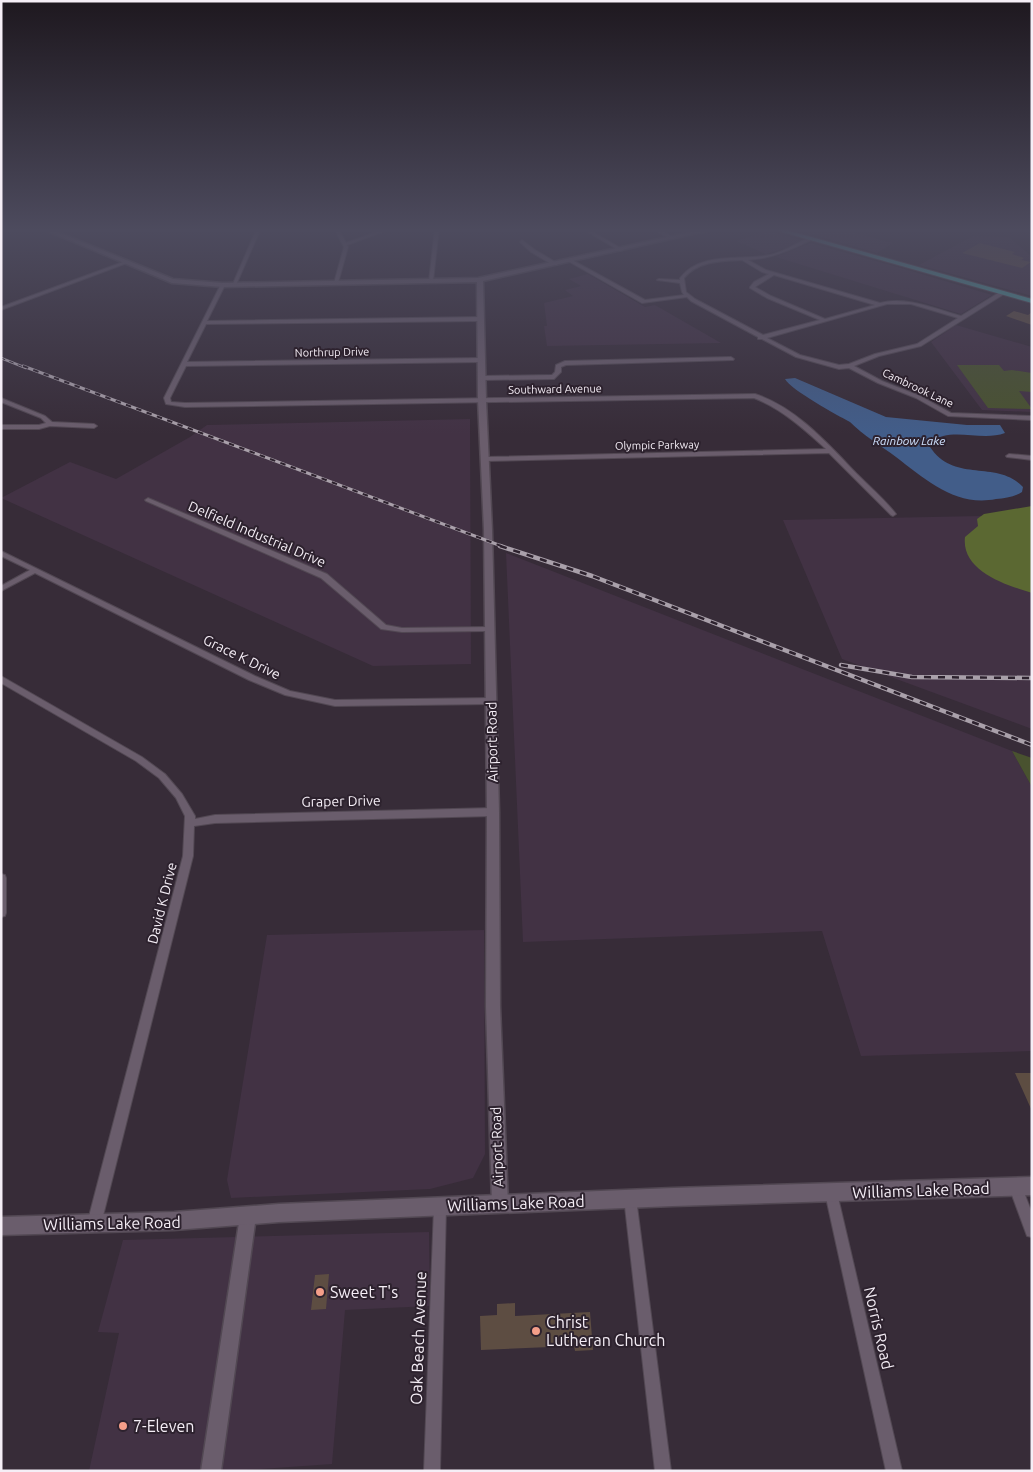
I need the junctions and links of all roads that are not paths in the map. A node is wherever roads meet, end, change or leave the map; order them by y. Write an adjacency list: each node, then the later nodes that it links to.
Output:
1 (34, 297): 13 (street)
2 (217, 297): 17 (street)
3 (480, 297): 15 (street, Airport Road)
4 (634, 297): 5 (street)
5 (682, 297)
6 (688, 297): 18 (street)
7 (768, 297): 16 (street)
8 (852, 297): 12 (street)
9 (996, 297): 14 (street, Cambrook Lane)
10 (1016, 297): 11 (main road)
11 (1032, 301)
12 (878, 304): 14 (street); 16 (street)
13 (1, 309)
14 (962, 318): 22 (street, Cambrook Lane)
15 (481, 319): 17 (street); 20 (street, Airport Road)
16 (824, 320): 18 (street)
17 (204, 323): 21 (street)
18 (760, 338): 22 (street)
19 (731, 359): 23 (street)
20 (482, 360): 21 (street, Northrup Drive); 23 (street, Airport Road)
21 (184, 364): 25 (street, Southward Avenue)
22 (850, 366): 26 (street, Cambrook Lane)
23 (482, 378): 25 (street, Airport Road)
24 (1, 400): 27 (street)
25 (482, 400): 30 (street, Southward Avenue); 33 (street, Airport Road)
26 (1032, 418)
27 (50, 424): 28 (street); 29 (street)
28 (94, 426)
29 (1, 428)
30 (829, 452): 33 (street, Olympic Parkway); 35 (street, Southward Avenue)
31 (1009, 456): 32 (street)
32 (1032, 458)
33 (485, 459): 39 (street, Airport Road)
34 (148, 500): 39 (street, Delfield Industrial Drive)
35 (893, 514)
36 (1, 553): 37 (street, Grace K Drive)
37 (35, 570): 38 (street); 41 (street, Grace K Drive)
38 (1, 589)
39 (490, 629): 41 (street, Airport Road)
40 (1, 679): 43 (street, David K Drive)
41 (491, 702): 42 (street, Airport Road)
42 (493, 812): 43 (street, Graper Drive); 49 (street, Airport Road)
43 (190, 823): 52 (street, David K Drive)
44 (1, 878): 45 (street)
45 (1, 913)
46 (1023, 1187): 47 (main road, Williams Lake Road); 54 (street)
47 (831, 1193): 48 (main road, Williams Lake Road); 58 (street, Norris Road)
48 (630, 1198): 49 (main road, Williams Lake Road); 57 (street)
49 (500, 1204): 50 (main road, Williams Lake Road)
50 (440, 1207): 51 (main road, Williams Lake Road); 56 (street, Oak Beach Avenue)
51 (248, 1216): 52 (main road, Williams Lake Road); 55 (street)
52 (94, 1224): 53 (main road, Williams Lake Road)
53 (1, 1226)
54 (1032, 1231)
55 (211, 1471)
56 (432, 1471)
57 (663, 1471)
58 (894, 1471)

